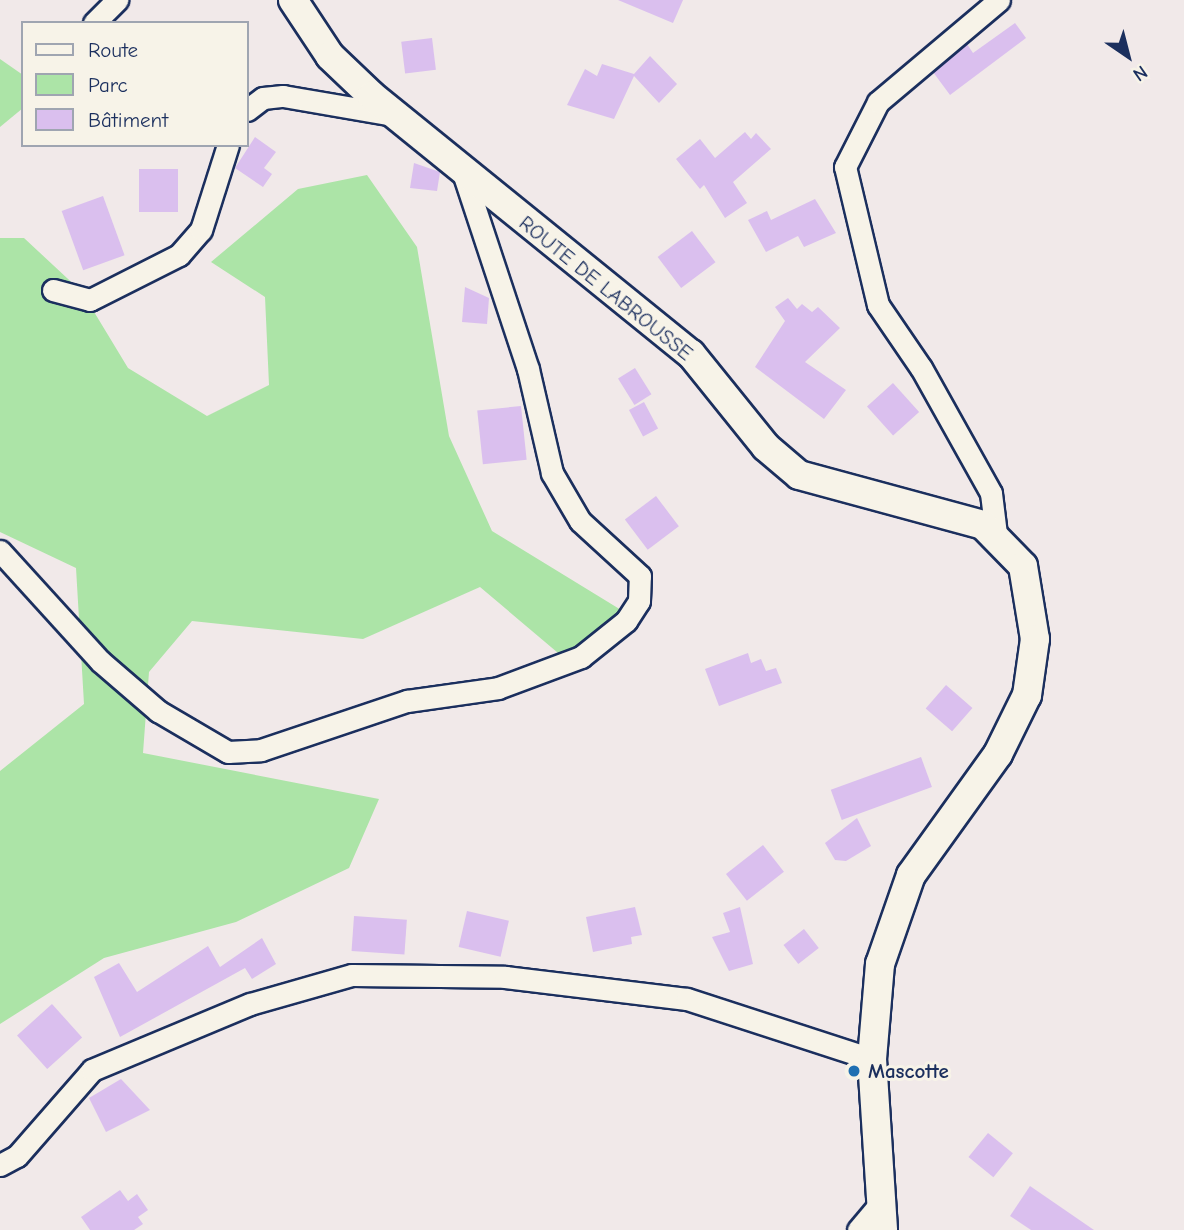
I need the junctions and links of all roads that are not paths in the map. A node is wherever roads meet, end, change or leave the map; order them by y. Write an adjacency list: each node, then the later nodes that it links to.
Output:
1 (117, 0): 4 (street)
2 (293, 0): 6 (street, ROUTE DE LABROUSSE)
3 (999, 0): 10 (street)
4 (96, 21)
5 (248, 109): 6 (street)
6 (396, 115): 8 (street, ROUTE DE LABROUSSE)
7 (227, 147): 9 (street)
8 (463, 173): 10 (street, ROUTE DE LABROUSSE); 11 (street)
9 (53, 290)
10 (996, 534): 12 (street, ROUTE DE LABROUSSE)
11 (0, 551)
12 (872, 1059): 13 (street); 14 (street, ROUTE DE LABROUSSE)
13 (0, 1165)
14 (881, 1218): 15 (street)
15 (858, 1230)

